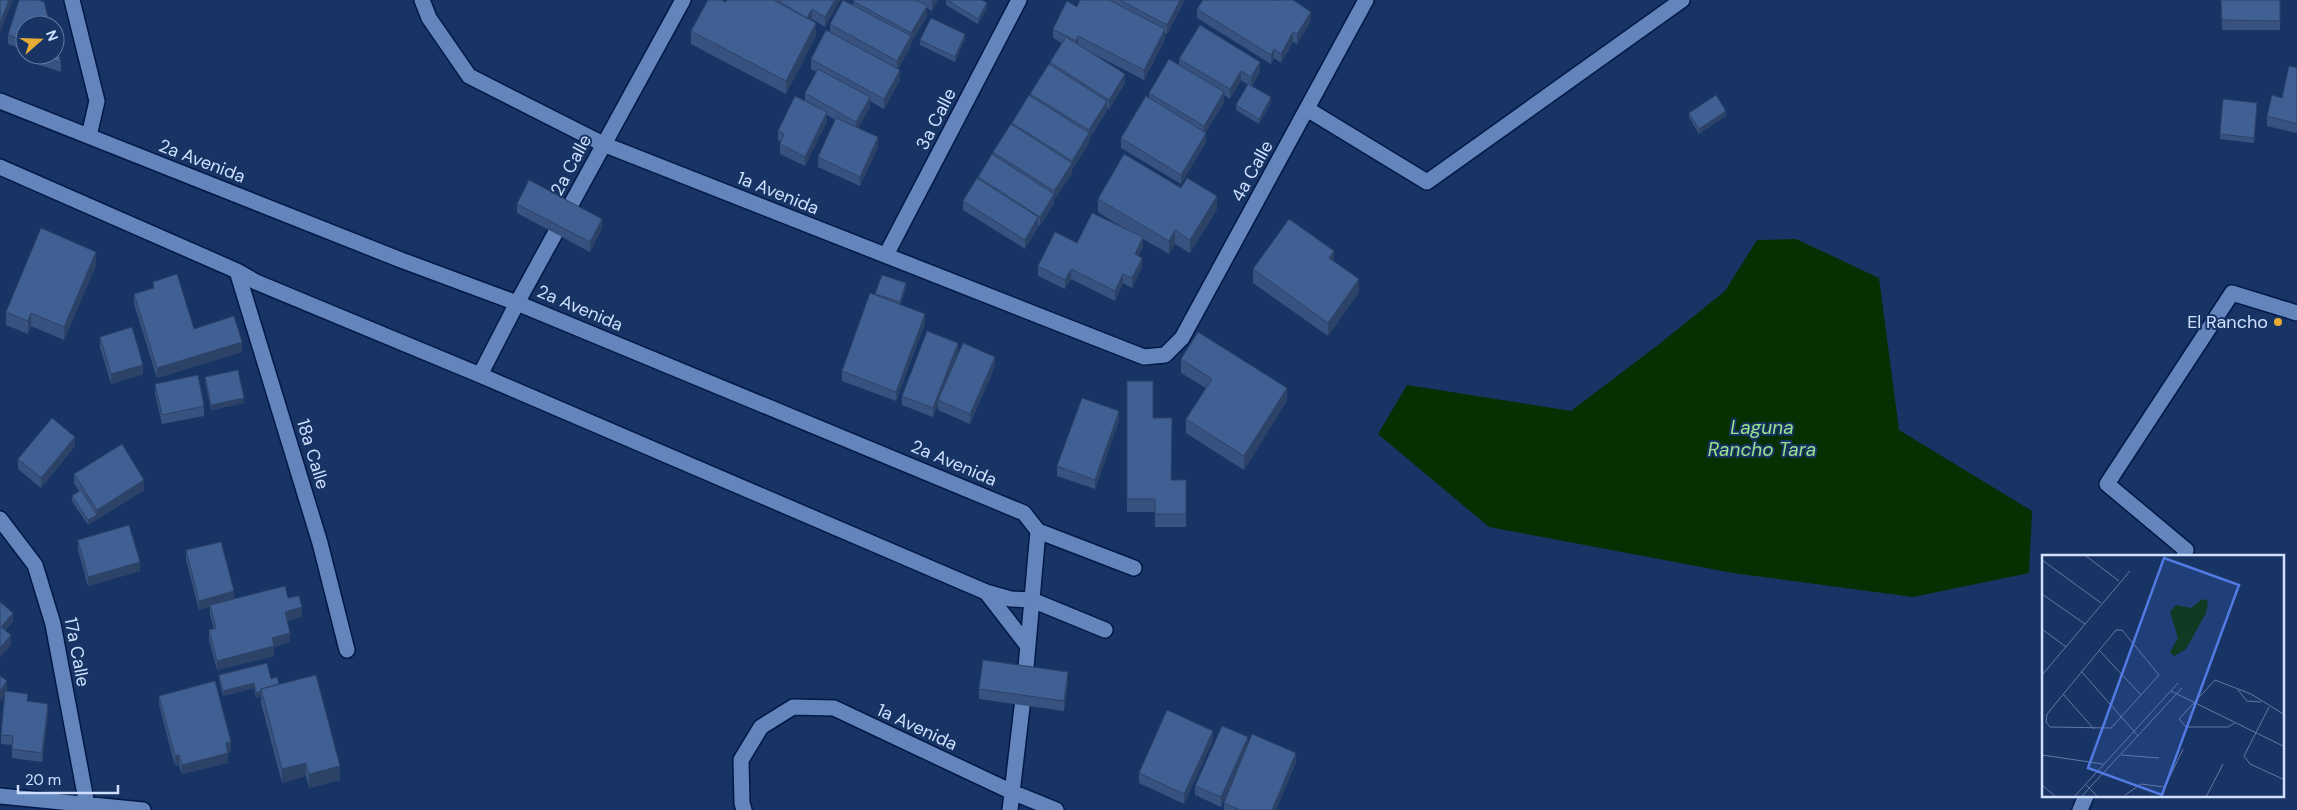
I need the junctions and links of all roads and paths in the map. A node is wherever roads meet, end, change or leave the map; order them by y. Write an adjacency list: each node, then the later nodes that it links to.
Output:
1 (72, 0): 9 (street)
2 (422, 0): 10 (street, 1a Avenida)
3 (683, 0): 10 (street, 2a Calle)
4 (1019, 0): 12 (street, 3a Calle)
5 (1366, 0): 8 (street, 4a Calle)
6 (1682, 0): 8 (street)
7 (0, 100): 9 (street, 2a Avenida)
8 (1307, 109): 16 (street, 4a Calle)
9 (89, 136): 14 (street, 2a Avenida)
10 (603, 144): 12 (street, 1a Avenida); 14 (street, 2a Calle)
11 (0, 167): 13 (street)
12 (886, 256): 16 (street, 1a Avenida)
13 (237, 271): 17 (street); 26 (street, 18a Calle)
14 (518, 303): 17 (street, 2a Calle); 19 (street, 2a Avenida)
15 (2297, 313): 20 (street)
16 (1165, 355)
17 (480, 375): 22 (street)
18 (0, 519): 30 (street, 17a Calle)
19 (1038, 531): 21 (street, 2a Avenida); 23 (street)
20 (2184, 555)
21 (1134, 568)
22 (986, 592): 23 (street); 25 (street)
23 (1032, 600): 24 (street); 25 (street)
24 (1104, 630)
25 (1027, 645): 27 (street)
26 (347, 650)
27 (1012, 792): 32 (street, 1a Avenida); 33 (street); 34 (street, 1a Avenida)
28 (0, 796): 30 (street)
29 (2085, 798): 35 (street)
30 (87, 805): 31 (street)
31 (143, 810)
32 (744, 810)
33 (1010, 810)
34 (1056, 810)
35 (2080, 810)

